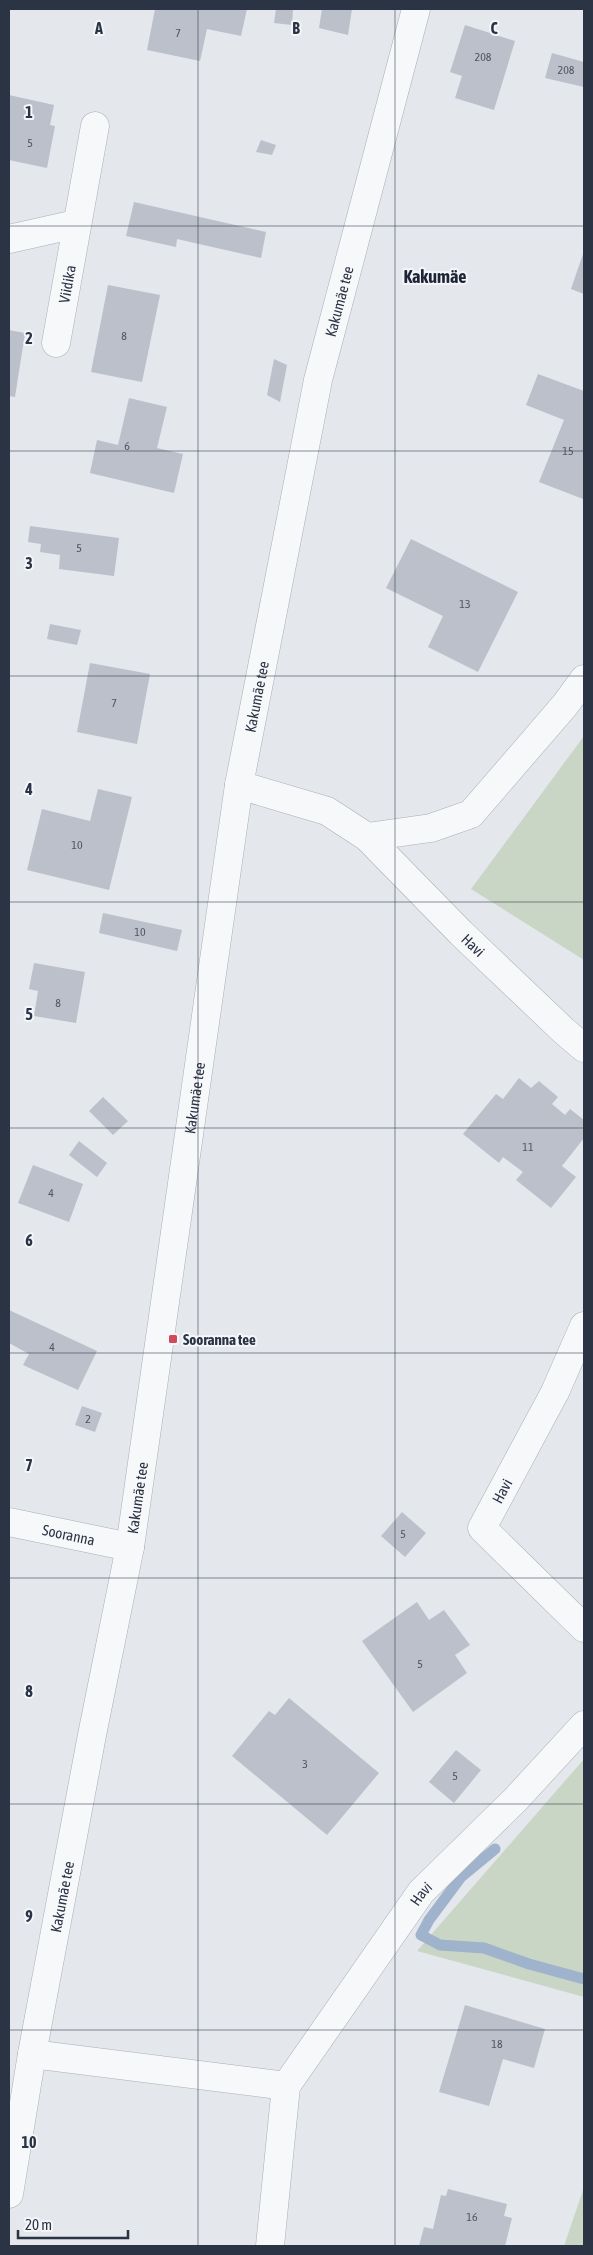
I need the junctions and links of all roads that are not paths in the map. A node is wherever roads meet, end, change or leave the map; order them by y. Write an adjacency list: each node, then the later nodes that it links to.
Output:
1 (409, 11): 7 (street, Kakumäe tee)
2 (95, 126): 3 (street, Viidika)
3 (76, 224): 4 (street); 5 (street, Viidika)
4 (9, 239)
5 (56, 343)
6 (584, 679): 8 (street)
7 (239, 785): 8 (street, Havi); 12 (street, Kakumäe tee)
8 (367, 837): 9 (street, Havi)
9 (584, 1048)
10 (584, 1326): 13 (street, Havi)
11 (9, 1522): 12 (street, Sooranna)
12 (130, 1547): 15 (street, Kakumäe tee)
13 (584, 1628)
14 (584, 1725): 16 (street, Havi)
15 (32, 2054): 16 (street); 17 (street, Kakumäe tee)
16 (286, 2086): 18 (street, Havi)
17 (9, 2194)
18 (270, 2246)

